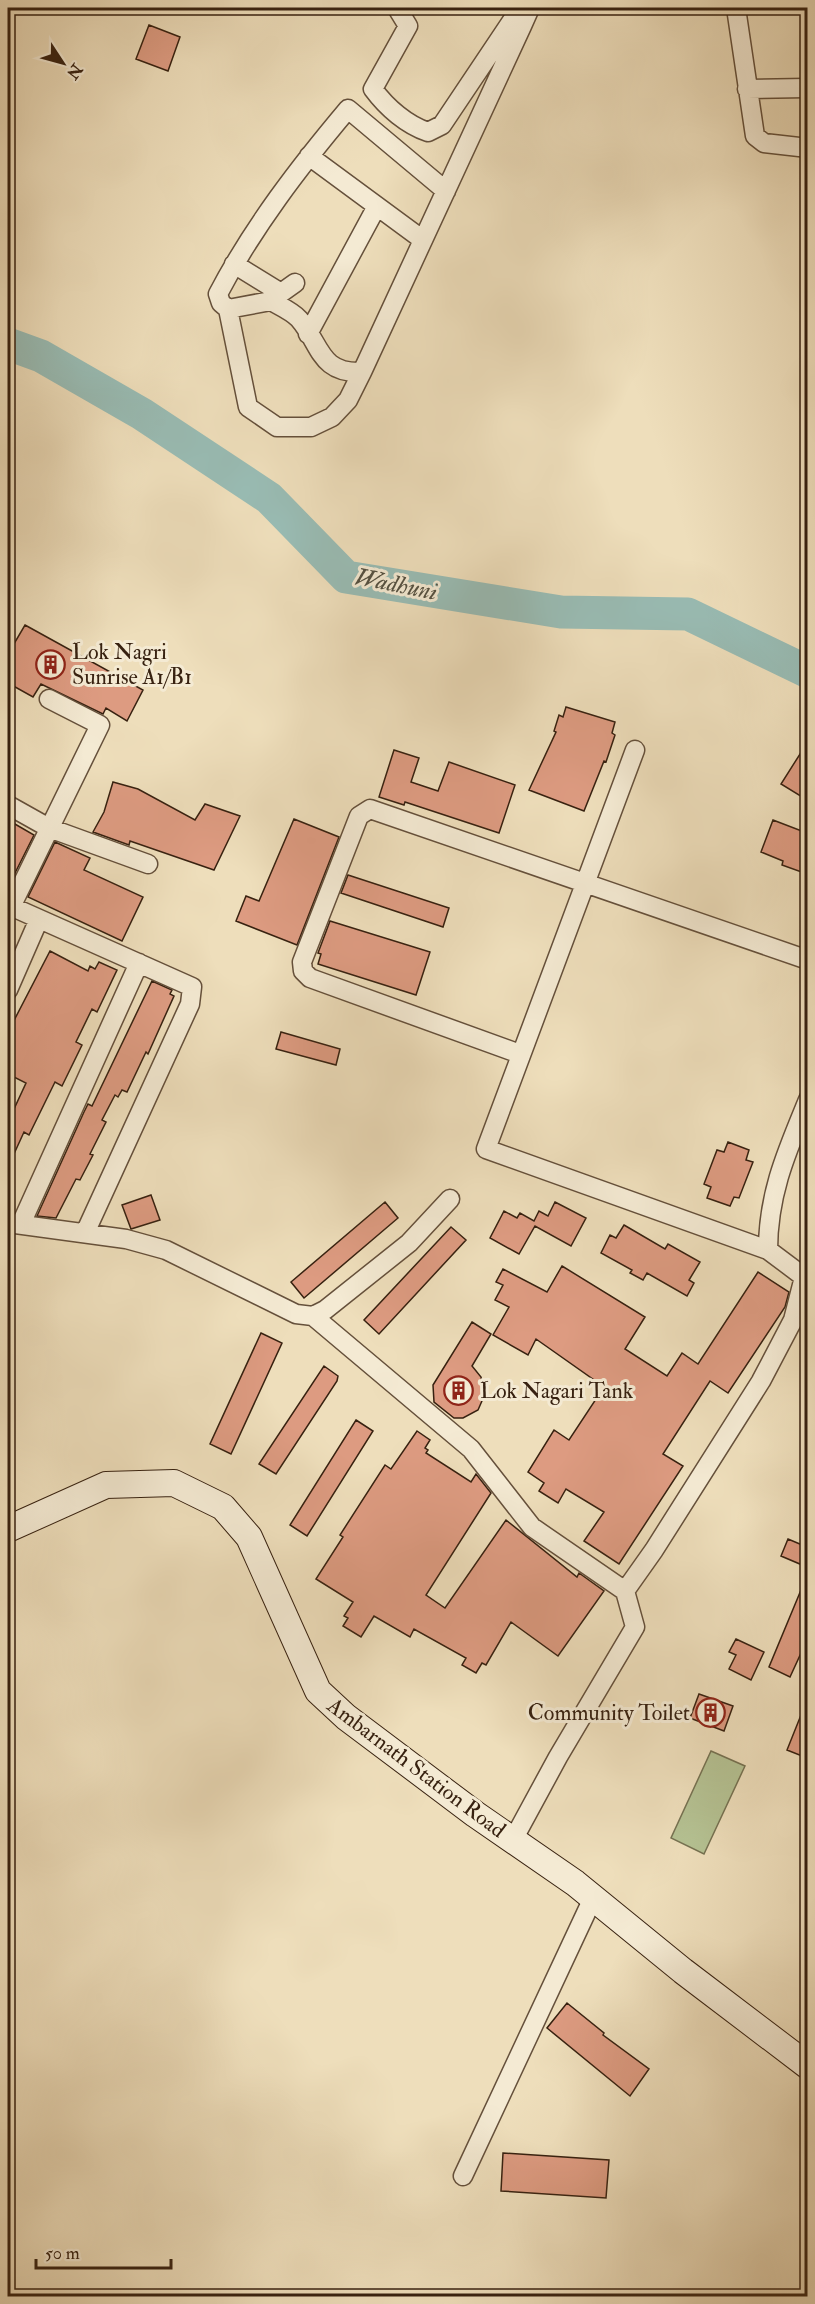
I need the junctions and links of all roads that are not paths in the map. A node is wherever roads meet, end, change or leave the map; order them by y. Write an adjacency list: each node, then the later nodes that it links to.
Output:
1 (397, 8): 4 (street)
2 (530, 8): 9 (street)
3 (736, 8): 6 (street)
4 (513, 19)
5 (806, 88): 6 (street)
6 (747, 89): 7 (street)
7 (807, 148)
8 (309, 156): 9 (street); 10 (street); 12 (street)
9 (446, 191): 11 (street)
10 (377, 206): 11 (street); 15 (street)
11 (423, 240): 16 (street)
12 (234, 264): 13 (street); 14 (street)
13 (296, 283)
14 (228, 309): 15 (street); 16 (street)
15 (308, 334): 16 (street)
16 (362, 372)
17 (50, 699): 20 (street)
18 (635, 750): 22 (street)
19 (8, 805): 20 (street)
20 (49, 828): 21 (street); 23 (street)
21 (148, 864)
22 (586, 885): 25 (street); 28 (street); 28 (street)
23 (9, 906): 24 (street)
24 (39, 919): 26 (street); 27 (street)
25 (807, 960)
26 (139, 963): 31 (street); 32 (street)
27 (8, 990)
28 (520, 1054): 33 (street)
29 (807, 1100): 33 (street)
30 (450, 1199): 34 (street)
31 (14, 1224): 32 (street)
32 (86, 1233): 34 (street)
33 (768, 1250): 36 (street)
34 (313, 1316): 36 (street)
35 (8, 1529): 37 (main road, Ambarnath Station Road)
36 (625, 1591): 37 (street)
37 (513, 1840): 38 (main road, Ambarnath Station Road)
38 (593, 1898): 39 (main road, Ambarnath Station Road); 40 (street)
39 (807, 2066)
40 (463, 2176)

